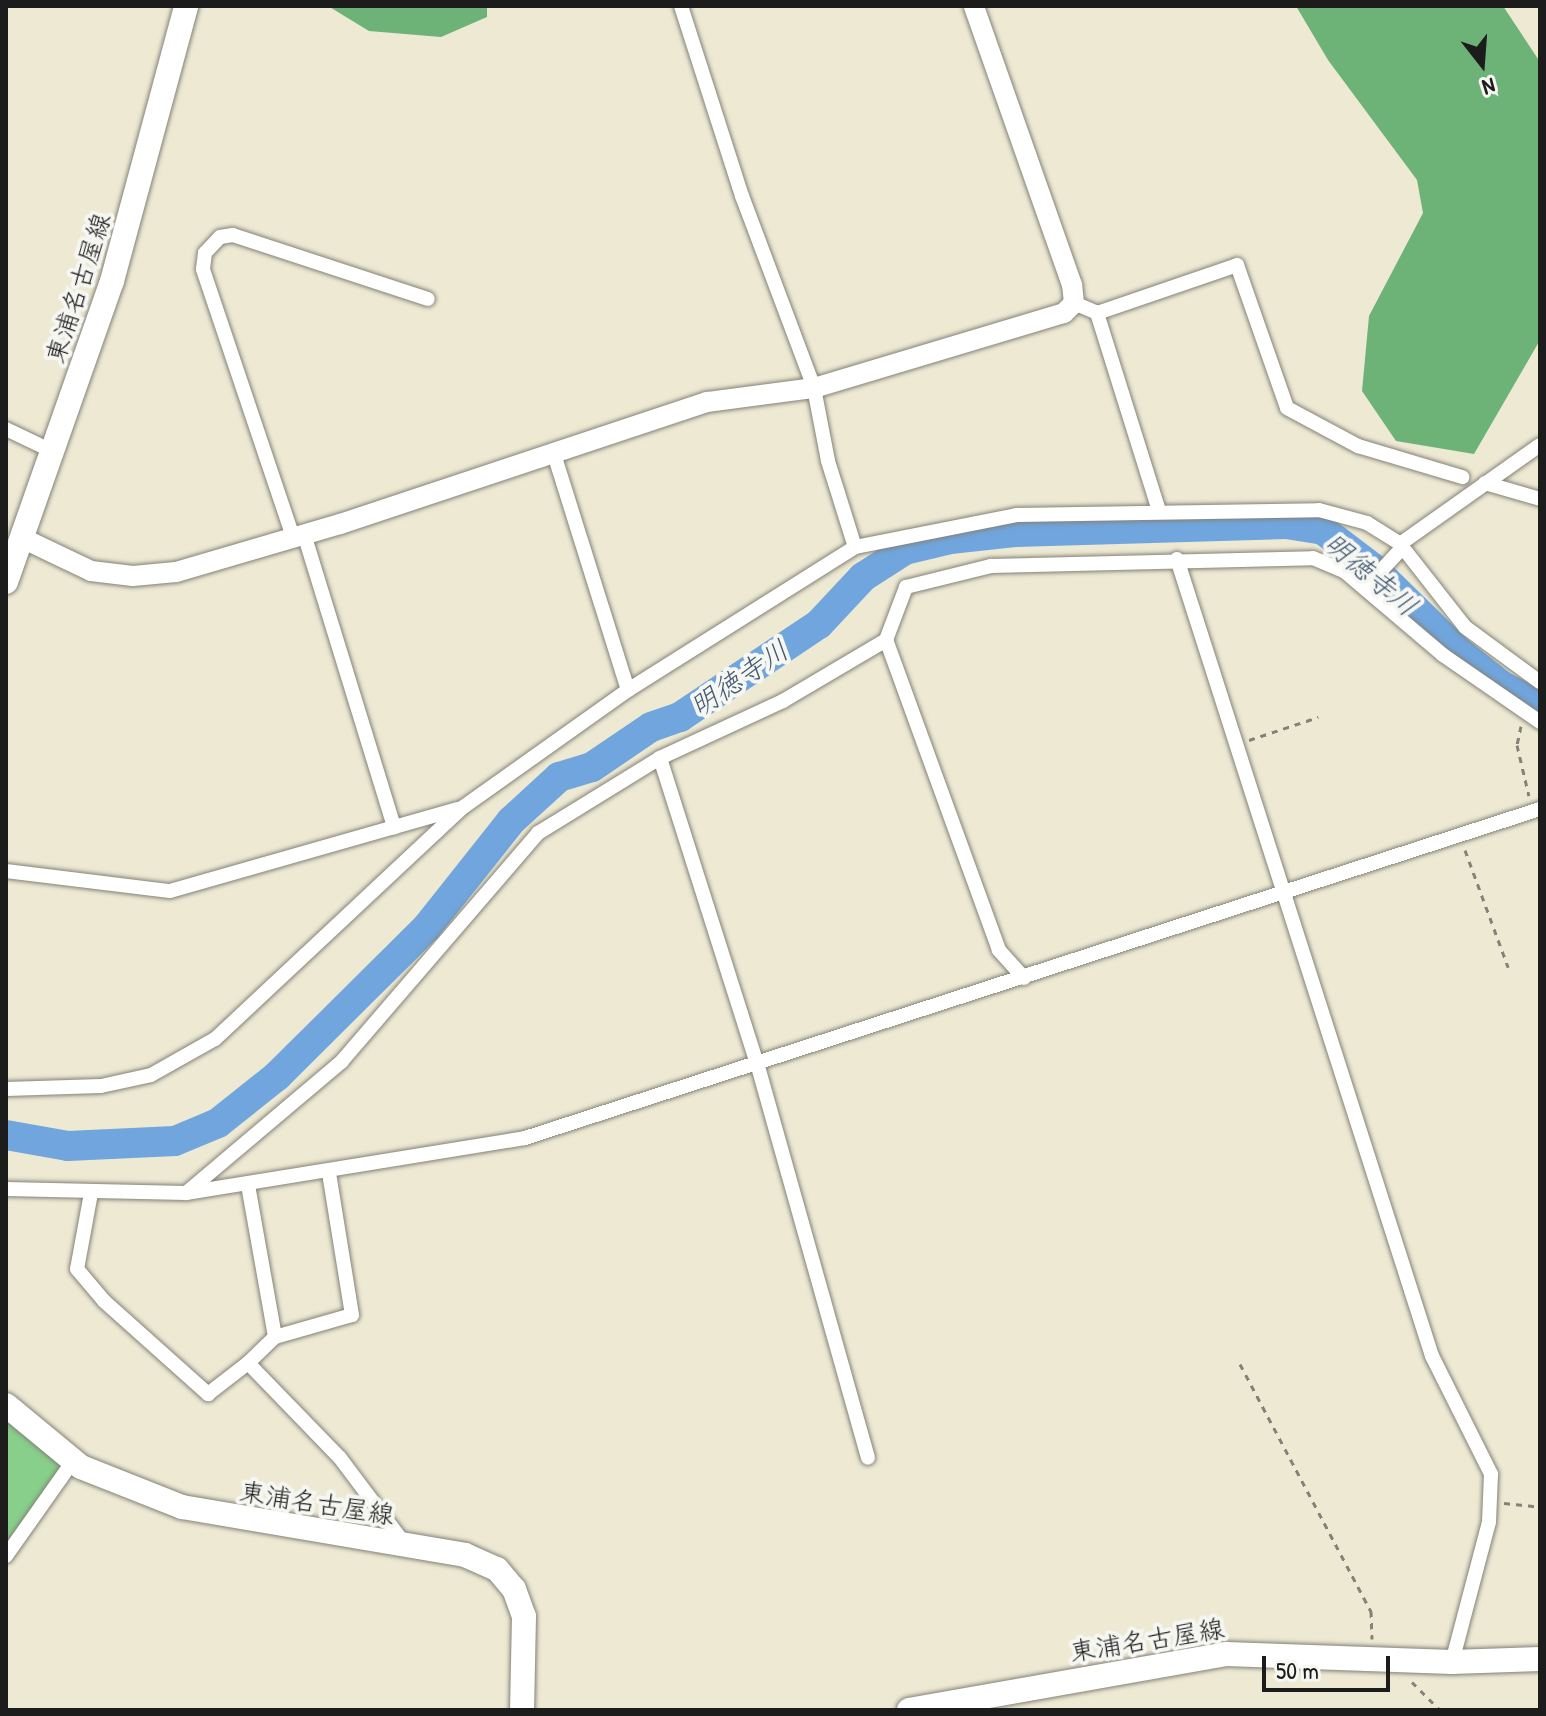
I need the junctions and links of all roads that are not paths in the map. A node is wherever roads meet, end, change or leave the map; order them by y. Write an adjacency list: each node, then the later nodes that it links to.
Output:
1 (186, 6): 10 (main road, 東浦名古屋線)
2 (681, 6): 7 (street)
3 (974, 6): 5 (street)
4 (428, 299): 16 (street)
5 (1074, 303): 6 (street); 7 (street)
6 (1097, 313): 12 (street); 15 (street)
7 (814, 388): 11 (street); 18 (street)
8 (6, 429): 10 (street)
9 (1540, 445): 13 (street)
10 (52, 451): 17 (main road, 東浦名古屋線)
11 (554, 454): 16 (street); 25 (street)
12 (1462, 477)
13 (1485, 483): 14 (street); 19 (street)
14 (1540, 499)
15 (1159, 511): 18 (street); 19 (street)
16 (299, 535): 17 (street); 30 (street)
17 (22, 538): 21 (main road, 東浦名古屋線)
18 (855, 547): 25 (street)
19 (1399, 550): 22 (street); 24 (street)
20 (1177, 559): 22 (street); 23 (street); 32 (street)
21 (6, 582)
22 (1368, 585): 26 (street)
23 (886, 640): 27 (street); 33 (street)
24 (1540, 682)
25 (628, 690): 28 (street)
26 (1533, 718)
27 (660, 758): 34 (street); 40 (street)
28 (462, 808): 30 (street); 35 (street)
29 (1537, 810): 32 (street)
30 (394, 827): 31 (street)
31 (6, 871)
32 (1283, 893): 33 (street); 51 (street)
33 (1024, 978): 34 (street)
34 (757, 1063): 36 (street); 44 (street)
35 (6, 1089)
36 (329, 1173): 37 (street); 41 (street)
37 (248, 1185): 40 (street); 41 (street)
38 (6, 1189): 39 (street)
39 (91, 1193): 40 (street); 42 (street)
40 (186, 1193)
41 (275, 1337): 42 (street)
42 (248, 1363): 46 (street)
43 (6, 1405): 45 (main road, 東浦名古屋線)
44 (868, 1458)
45 (73, 1461): 47 (main road, 東浦名古屋線); 49 (street)
46 (378, 1505): 47 (street); 48 (street)
47 (364, 1540): 48 (main road, 東浦名古屋線)
48 (406, 1546): 52 (main road, 東浦名古屋線)
49 (6, 1556)
50 (1540, 1659): 51 (main road, 東浦名古屋線)
51 (1452, 1662): 53 (main road, 東浦名古屋線)
52 (522, 1710)
53 (909, 1710)

